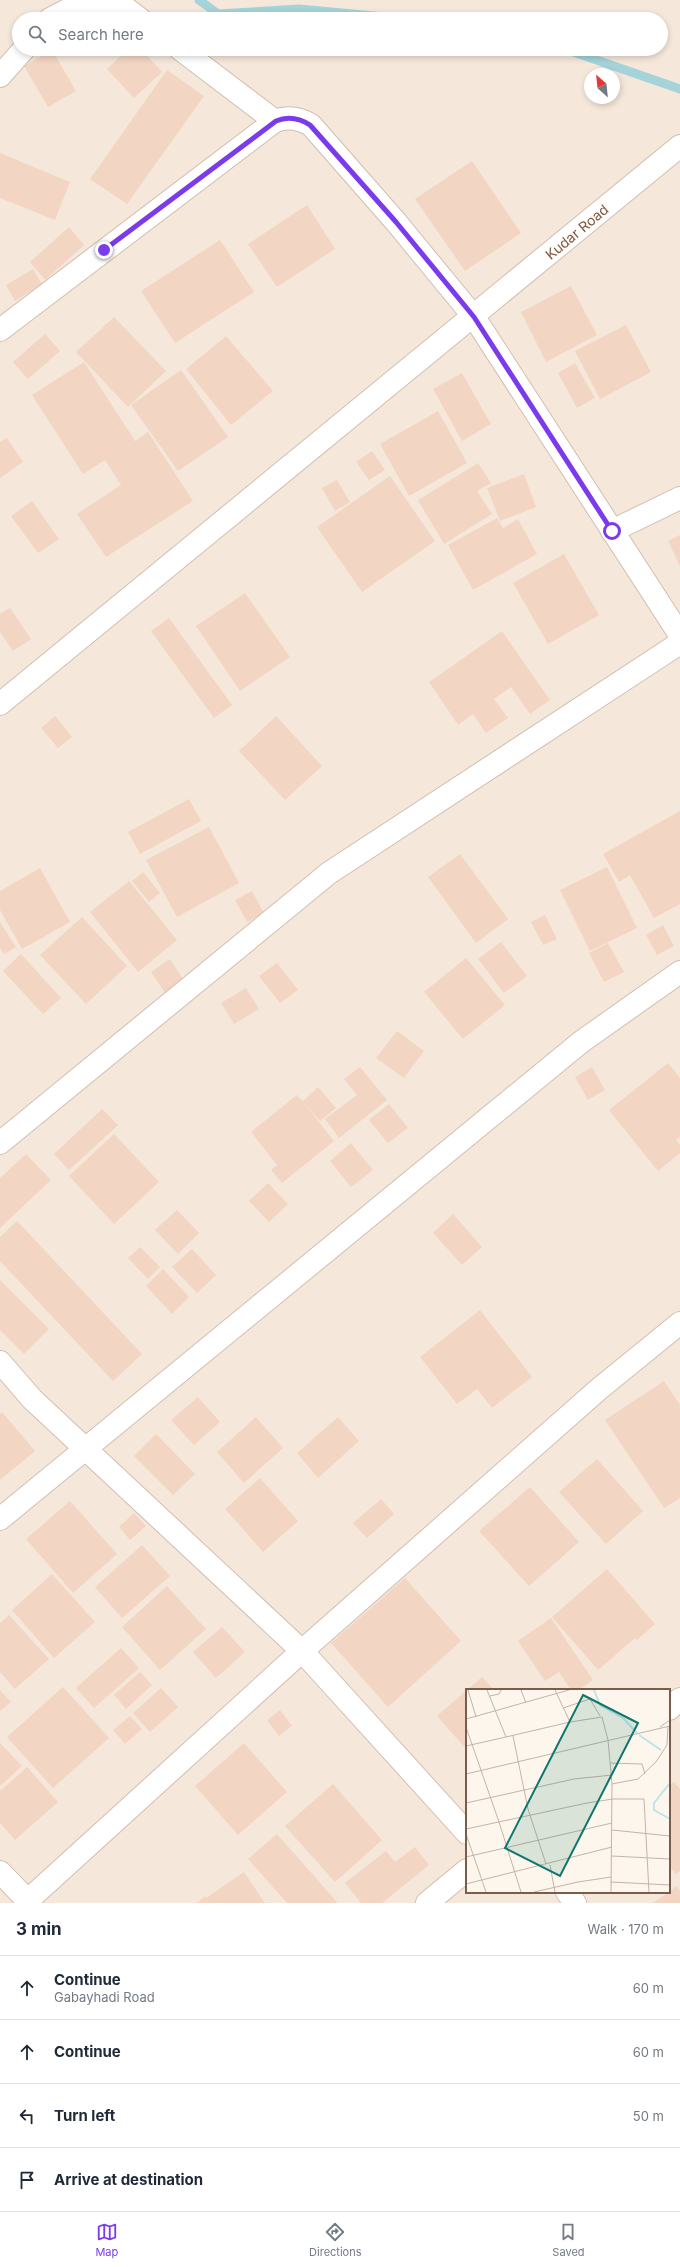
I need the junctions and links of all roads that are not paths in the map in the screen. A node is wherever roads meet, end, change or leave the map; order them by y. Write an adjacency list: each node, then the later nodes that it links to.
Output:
1 (64, 12): 2 (street)
2 (130, 12)
3 (18, 56): 5 (street)
4 (189, 56): 6 (street)
5 (0, 76)
6 (276, 121): 8 (street); 9 (street)
7 (680, 146): 8 (street, Kudar Road)
8 (474, 317): 11 (street); 14 (street, Kudar Road)
9 (2, 326)
10 (680, 498): 11 (street)
11 (612, 531): 12 (street)
12 (680, 635)
13 (680, 643): 16 (street)
14 (0, 704)
15 (680, 972): 19 (street)
16 (0, 1144)
17 (680, 1323): 21 (street)
18 (0, 1362): 19 (street)
19 (85, 1450): 20 (street); 21 (street)
20 (0, 1519)
21 (302, 1651): 24 (street); 28 (street)
22 (680, 1699): 23 (street)
23 (670, 1708)
24 (466, 1832)
25 (466, 1871): 29 (street)
26 (0, 1872): 28 (street)
27 (568, 1893): 30 (street)
28 (27, 1902)
29 (427, 1903)
30 (575, 1903)

